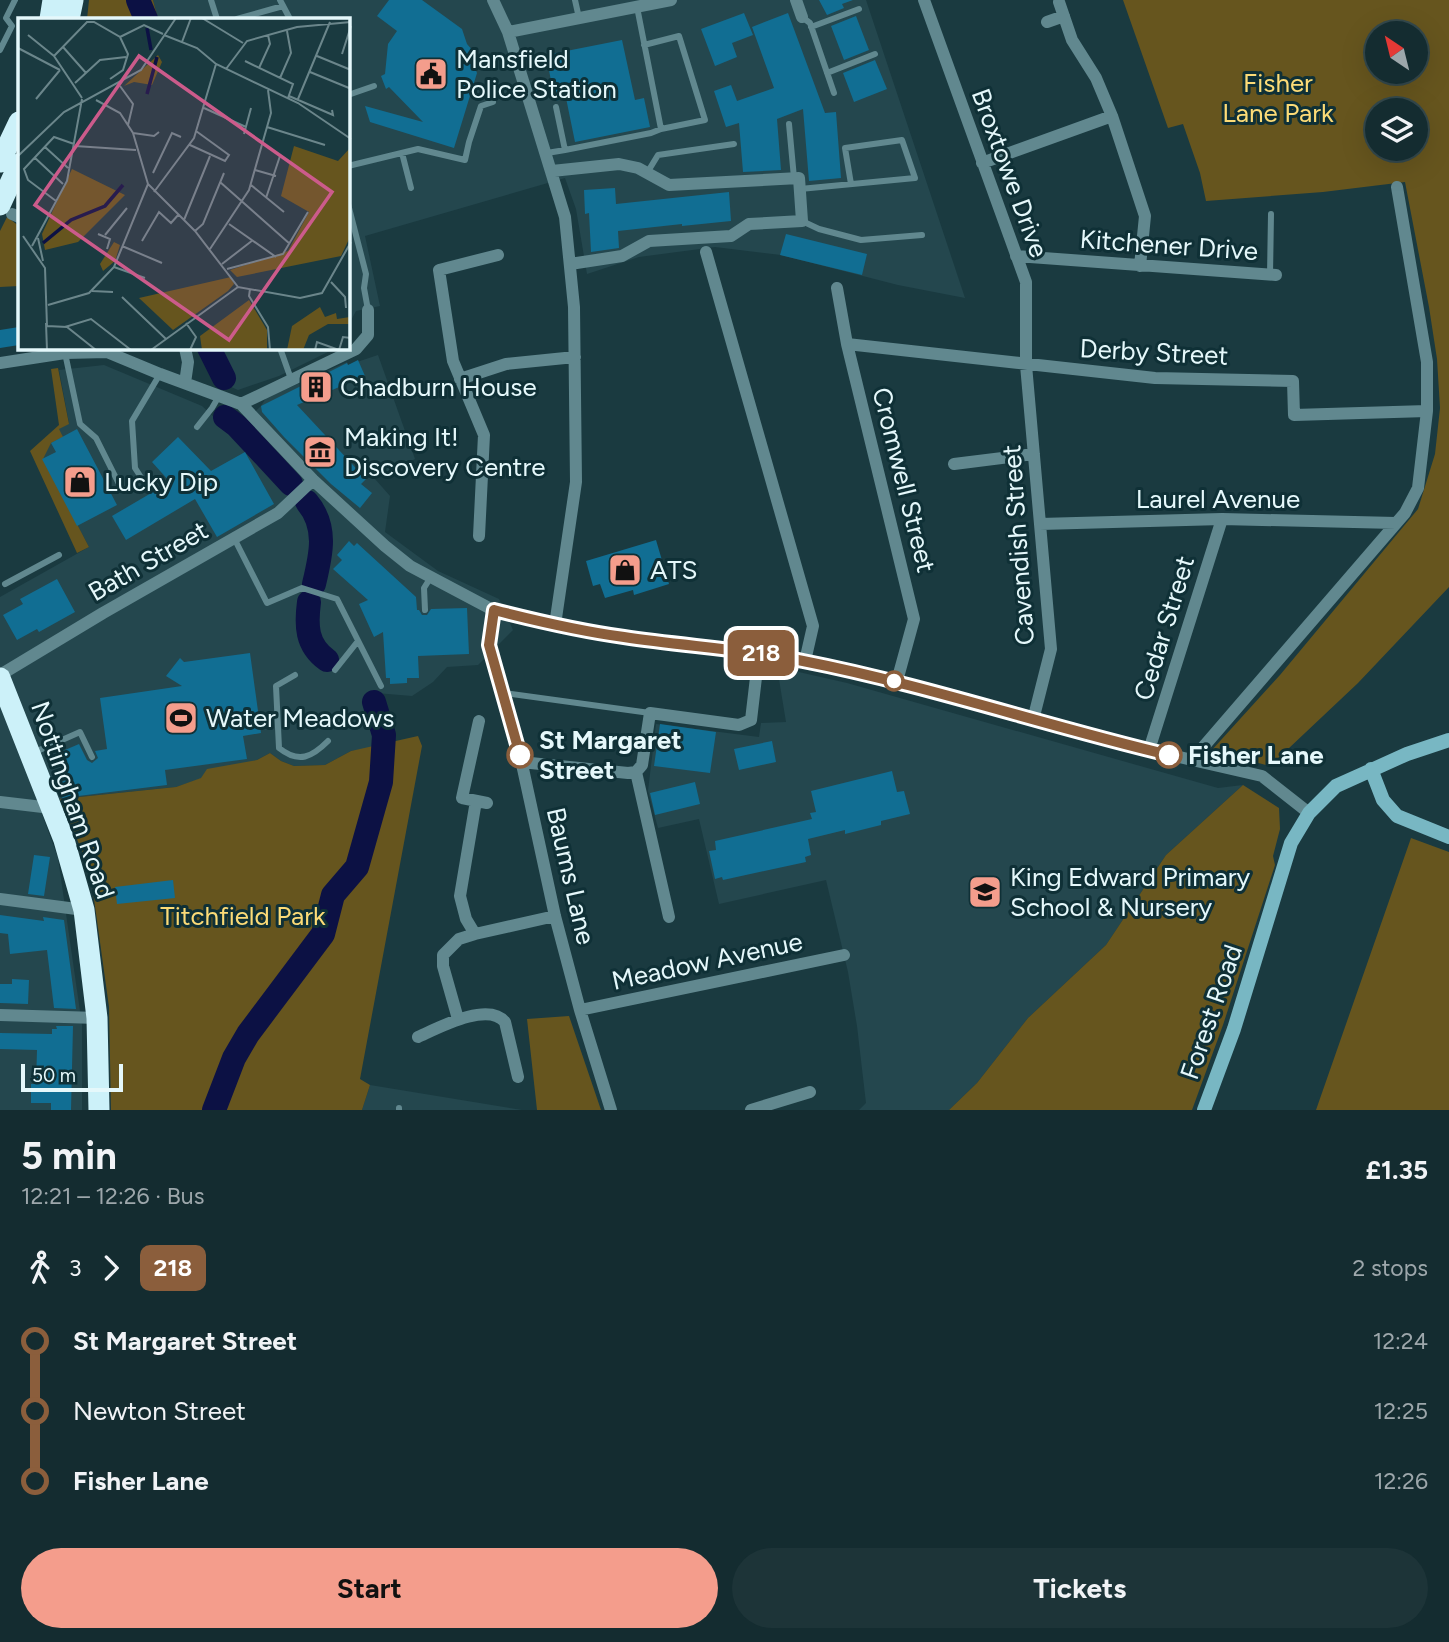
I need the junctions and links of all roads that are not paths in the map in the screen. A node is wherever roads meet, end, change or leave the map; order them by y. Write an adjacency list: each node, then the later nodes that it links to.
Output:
1 (15, 0): 25 (lane)
2 (53, 0): 16 (highway)
3 (73, 0): 17 (highway)
4 (211, 0): 18 (lane)
5 (493, 0): 23 (street)
6 (575, 0): 20 (lane)
7 (671, 0): 12 (street)
8 (796, 0): 15 (street)
9 (924, 0): 42 (street, Broxtowe Drive)
10 (1059, 2): 14 (street)
11 (281, 3): 19 (lane)
12 (645, 4): 20 (street); 24 (lane)
13 (859, 9): 22 (lane)
14 (1064, 16): 21 (street); 33 (street)
15 (802, 17): 22 (lane)
16 (50, 18)
17 (69, 18)
18 (217, 18)
19 (240, 18)
20 (579, 18): 23 (street)
21 (1046, 22)
22 (811, 27): 27 (lane)
23 (508, 32): 40 (street)
24 (644, 45): 36 (lane); 36 (lane)
25 (0, 50)
26 (875, 54): 27 (lane)
27 (827, 73): 30 (lane)
28 (374, 86): 29 (lane)
29 (350, 93)
30 (834, 93)
31 (493, 102): 39 (lane)
32 (556, 107): 38 (lane)
33 (1112, 116): 42 (street); 60 (street)
34 (18, 124): 41 (highway)
35 (789, 124): 47 (lane)
36 (660, 129): 38 (lane)
37 (734, 144): 46 (lane)
38 (565, 150): 40 (lane)
39 (402, 153): 43 (lane); 50 (lane)
40 (547, 153): 45 (street)
41 (0, 162)
42 (982, 163): 58 (street, Broxtowe Drive)
43 (350, 166)
44 (18, 169): 51 (highway)
45 (552, 171): 46 (street); 59 (street)
46 (647, 173): 47 (street)
47 (797, 184): 48 (lane); 54 (street)
48 (851, 184): 48 (lane)
49 (1397, 187): 77 (street)
50 (411, 188)
51 (10, 212)
52 (350, 213): 63 (lane)
53 (1271, 214): 61 (lane)
54 (802, 221): 55 (lane); 59 (street)
55 (922, 235)
56 (706, 252): 97 (street)
57 (498, 255): 72 (street)
58 (1016, 256): 60 (street, Kitchener Drive); 70 (street, Broxtowe Drive)
59 (570, 264): 68 (street)
60 (1140, 266): 61 (street, Kitchener Drive)
61 (1273, 275)
62 (836, 288): 64 (street, Cromwell Street)
63 (368, 310): 73 (street)
64 (847, 344): 70 (street, Derby Street); 101 (street, Cromwell Street)
65 (185, 350): 74 (street)
66 (281, 350): 73 (lane)
67 (65, 353): 69 (street); 71 (street); 83 (lane)
68 (575, 357): 72 (street); 94 (street)
69 (0, 363)
70 (1026, 365): 77 (street, Derby Street); 79 (street, Cavendish Street)
71 (160, 374): 74 (street); 82 (lane)
72 (460, 379): 87 (street)
73 (291, 381): 76 (street)
74 (185, 383): 75 (street)
75 (219, 396): 76 (street); 78 (lane)
76 (241, 404): 81 (street)
77 (1427, 411): 85 (street)
78 (197, 427)
79 (1034, 454): 80 (street); 86 (street, Cavendish Street)
80 (954, 464)
81 (313, 480): 88 (street, Bath Street); 90 (street)
82 (144, 482)
83 (122, 490)
84 (1222, 519): 85 (street, Laurel Avenue); 86 (street, Laurel Avenue); 109 (street, Cedar Street)
85 (1396, 523): 112 (street)
86 (1041, 524): 105 (street, Cavendish Street)
87 (479, 536)
88 (234, 538): 95 (lane); 100 (street, Bath Street)
89 (60, 555): 91 (lane)
90 (431, 577): 92 (lane); 93 (street)
91 (5, 584)
92 (425, 610)
93 (494, 610): 94 (street); 103 (street, Baums Lane)
94 (555, 625): 96 (street)
95 (358, 641): 98 (lane); 102 (lane)
96 (759, 652): 97 (street); 104 (street)
97 (805, 661): 101 (street)
98 (335, 670)
99 (296, 675): 108 (lane)
100 (0, 676): 110 (highway, Nottingham Road)
101 (897, 681): 105 (street)
102 (381, 686)
103 (503, 693): 104 (lane); 113 (street, Baums Lane)
104 (650, 713): 115 (street)
105 (1033, 720): 109 (street)
106 (479, 721): 124 (street)
107 (1449, 740): 114 (main road, Forest Road)
108 (328, 741)
109 (1149, 750): 112 (street)
110 (30, 754): 111 (lane); 117 (highway, Nottingham Road)
111 (92, 757)
112 (1192, 760): 118 (street)
113 (521, 762): 115 (street); 122 (street, Baums Lane)
114 (1371, 769): 118 (main road, Forest Road); 119 (main road)
115 (636, 772): 123 (street)
116 (0, 802): 117 (street)
117 (51, 808): 121 (highway, Nottingham Road)
118 (1309, 813): 136 (main road, Forest Road)
119 (1449, 837)
120 (0, 899): 121 (street)
121 (84, 910): 128 (highway, Nottingham Road)
122 (555, 916): 124 (street); 126 (street, Baums Lane)
123 (668, 917)
124 (475, 934): 129 (street)
125 (844, 955): 126 (street, Meadow Avenue)
126 (580, 1010): 134 (street, Baums Lane)
127 (0, 1015): 128 (street)
128 (97, 1018): 133 (highway, Nottingham Road)
129 (458, 1019): 130 (street); 131 (street)
130 (418, 1037)
131 (518, 1077)
132 (810, 1092): 135 (street)
133 (99, 1110)
134 (611, 1110)
135 (751, 1110)
136 (1204, 1110)

